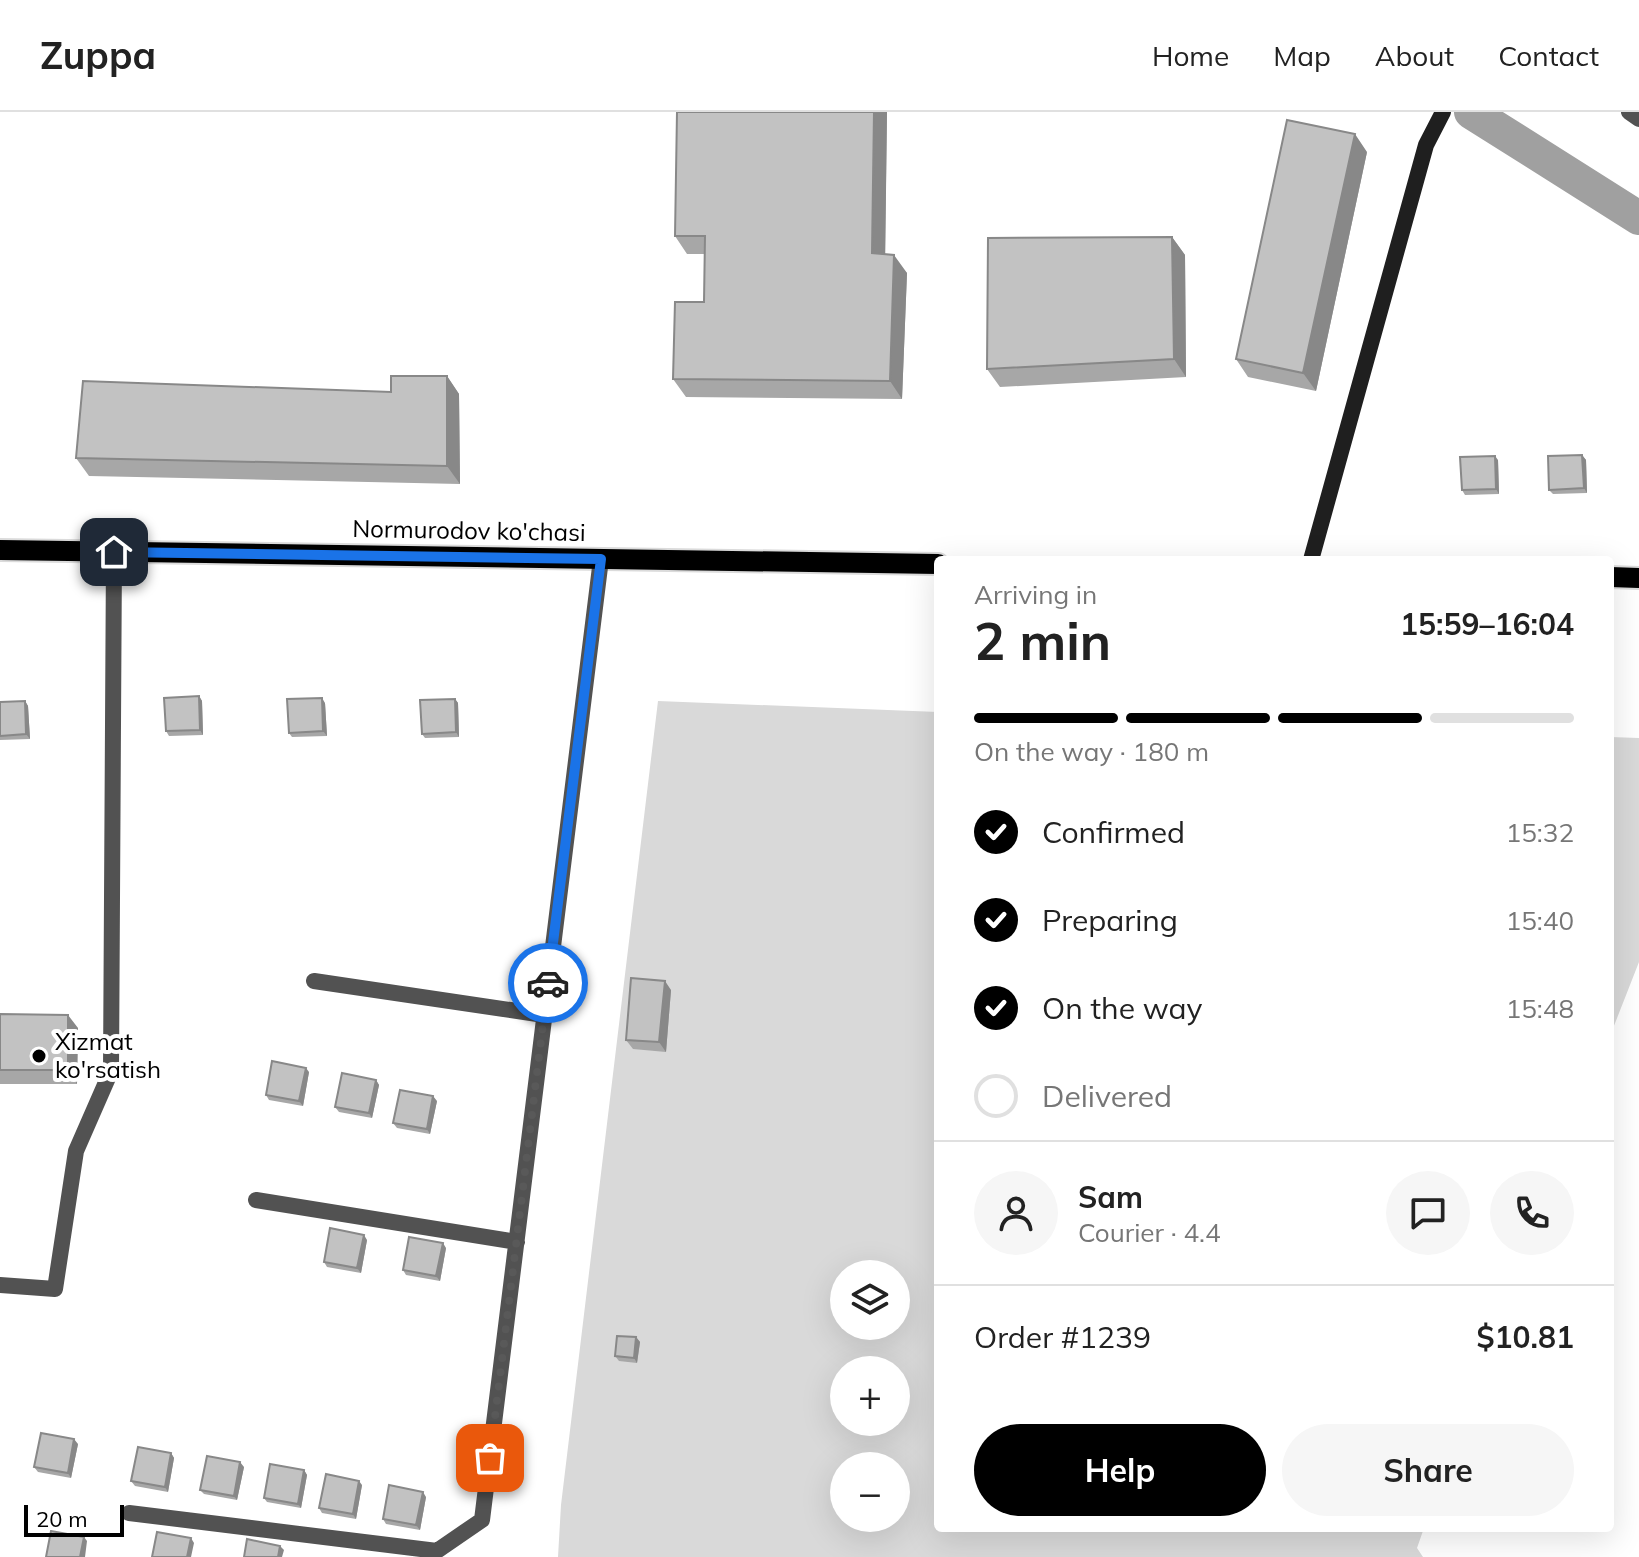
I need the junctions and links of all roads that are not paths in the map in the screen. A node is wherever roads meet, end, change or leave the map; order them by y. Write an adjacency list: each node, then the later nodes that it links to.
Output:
1 (1443, 112): 6 (main road)
2 (1629, 112): 3 (street)
3 (1639, 119)
4 (0, 550): 5 (main road, Normurodov ko'chasi)
5 (114, 552): 7 (main road, Normurodov ko'chasi); 15 (street)
6 (1312, 556)
7 (601, 559): 8 (main road, Normurodov ko'chasi); 12 (street)
8 (934, 564)
9 (1614, 577): 10 (main road)
10 (1639, 578)
11 (314, 981): 12 (street)
12 (544, 1015): 14 (street)
13 (256, 1200): 14 (street)
14 (517, 1242): 17 (street)
15 (0, 1285)
16 (129, 1513): 17 (street)
17 (433, 1554)

